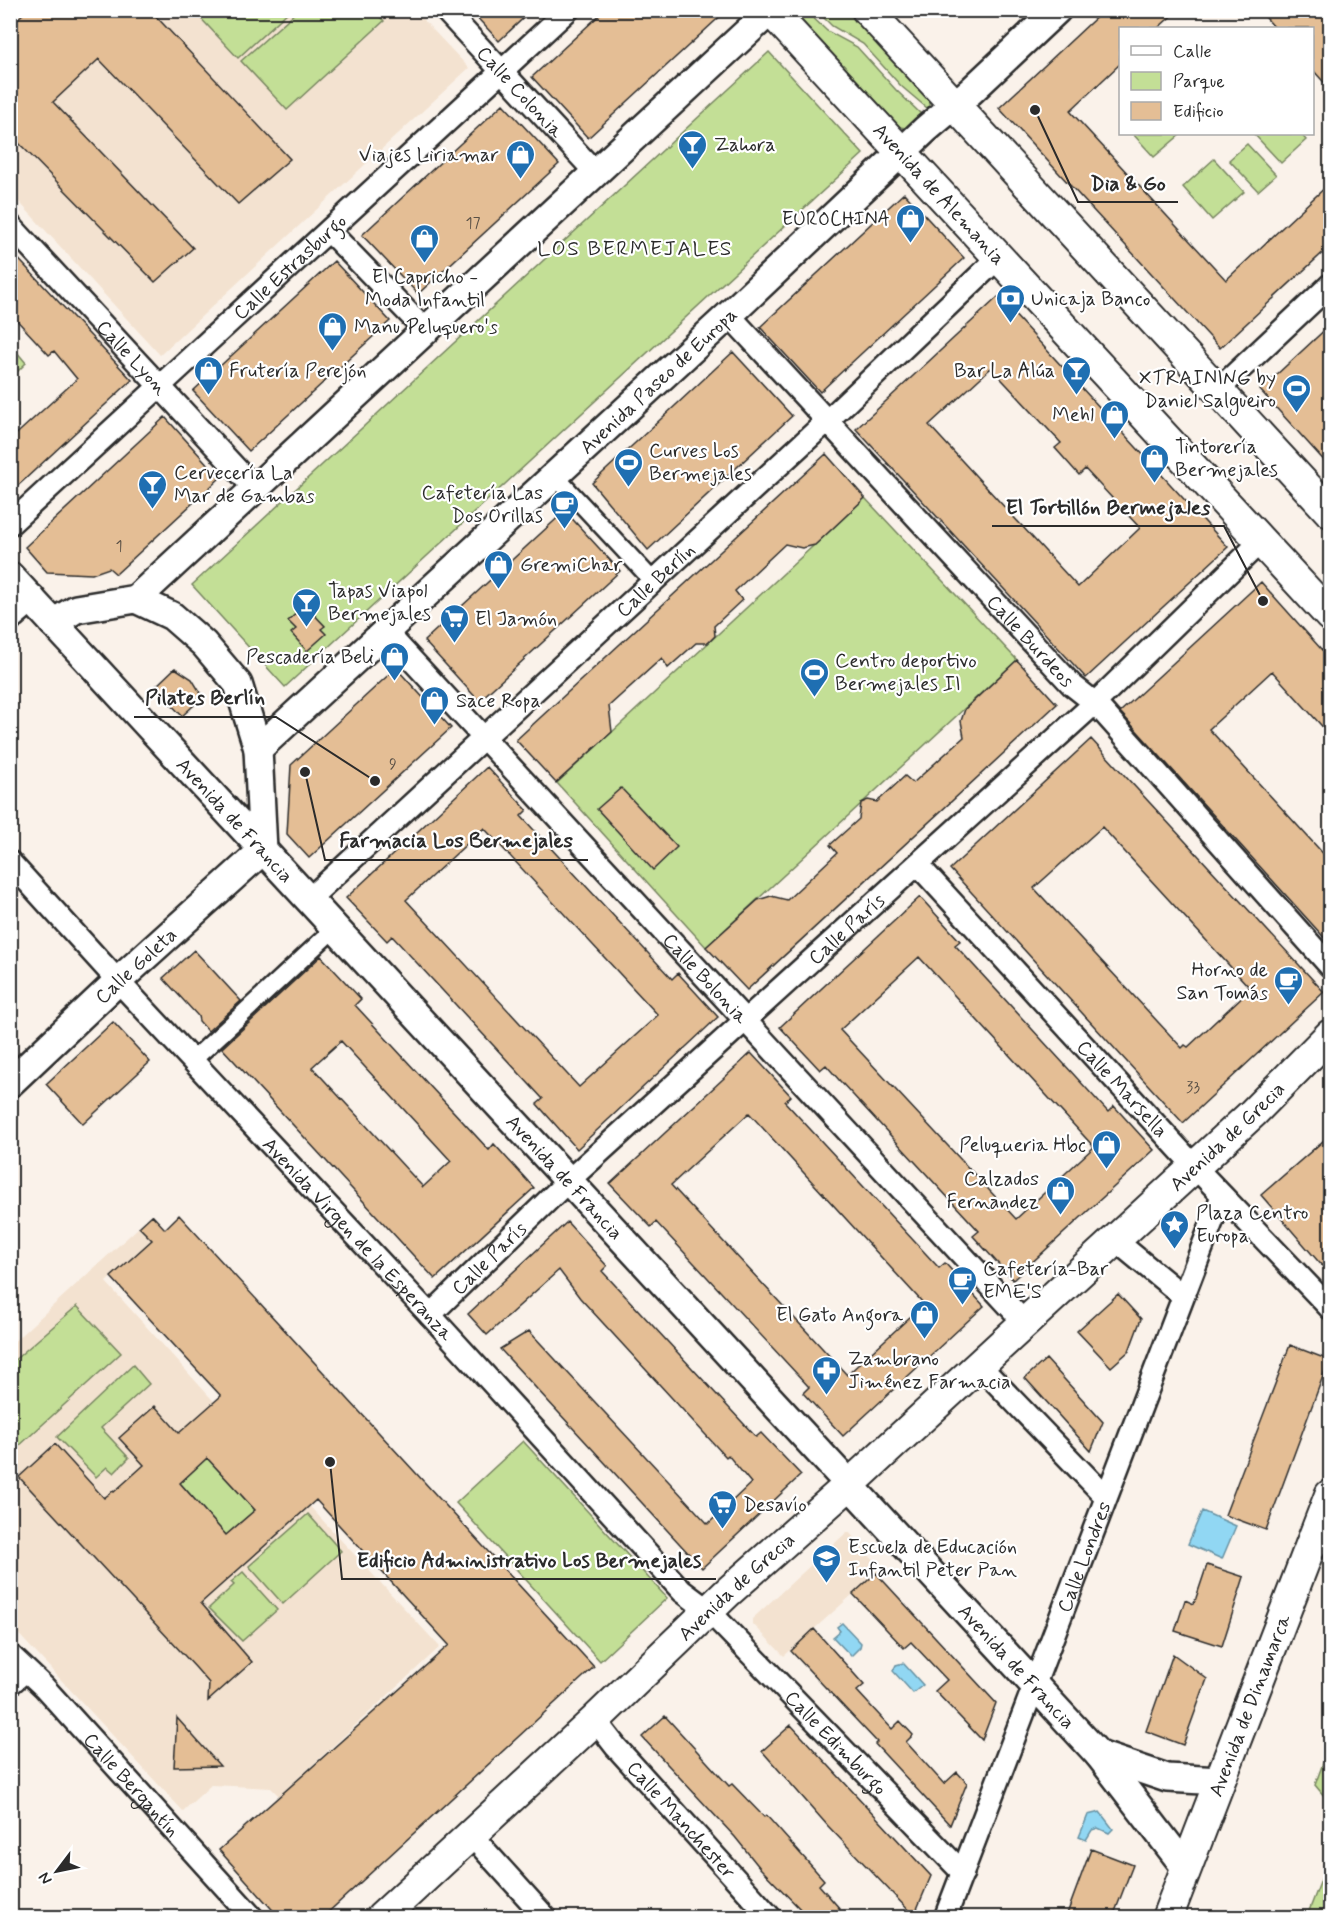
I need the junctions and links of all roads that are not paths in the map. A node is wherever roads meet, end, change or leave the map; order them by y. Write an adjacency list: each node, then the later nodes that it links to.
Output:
1 (445, 10): 6 (street, Calle Colonia)
2 (568, 10): 6 (street, Calle Estrasburgo)
3 (867, 10): 7 (main road)
4 (1057, 10): 7 (street, Avenida Paseo de Europa)
5 (771, 11): 8 (main road, Avenida de Alemania); 9 (street)
6 (502, 72): 9 (street, Calle Colonia); 11 (street, Calle Estrasburgo)
7 (954, 105): 8 (street, Avenida Paseo de Europa); 17 (main road)
8 (902, 152): 12 (main road, Avenida de Alemania); 14 (street, Avenida Paseo de Europa)
9 (596, 173): 15 (street)
10 (10, 225): 16 (street, Calle Lyon)
11 (329, 231): 15 (street); 16 (street, Calle Estrasburgo)
12 (999, 257): 18 (street, Calle Berlín); 23 (main road, Avenida de Alemania)
13 (1330, 285): 17 (street)
14 (729, 315): 18 (street, Calle Burdeos); 19 (street, Avenida Paseo de Europa)
15 (426, 331): 20 (street)
16 (159, 387): 20 (street, Calle Lyon); 22 (street, Calle Estrasburgo)
17 (1218, 390): 21 (main road)
18 (826, 422): 25 (street, Calle Berlín); 32 (street, Calle Burdeos)
19 (555, 476): 25 (street); 31 (street, Avenida Paseo de Europa)
20 (255, 489): 27 (street)
21 (1330, 512)
22 (10, 524)
23 (1262, 541): 29 (main road, Avenida de Alemania); 32 (street, Calle París)
24 (10, 576): 26 (street, Avenida de Francia)
25 (653, 581): 33 (street, Calle Berlín)
26 (31, 598): 28 (street); 30 (street, Avenida de Francia)
27 (136, 599): 30 (street); 34 (street)
28 (10, 616)
29 (1330, 616)
30 (53, 623): 35 (street, Avenida de Francia)
31 (386, 632): 33 (street, Calle Bolonia); 34 (street, Avenida Paseo de Europa)
32 (1095, 703): 37 (street, Calle París); 40 (street, Calle Burdeos)
33 (483, 738): 38 (street, Calle Berlín); 42 (street, Calle Bolonia)
34 (258, 749): 35 (street)
35 (263, 850): 38 (street, Avenida de Francia); 41 (street, Calle Goleta)
36 (10, 862): 41 (street, Avenida Virgen de la Esperanza)
37 (918, 865): 42 (street, Calle París); 46 (street, Calle Marsella)
38 (309, 899): 39 (street, Avenida de Francia)
39 (335, 928): 44 (street); 47 (street, Avenida de Francia)
40 (1330, 966)
41 (118, 981): 44 (street, Avenida Virgen de la Esperanza); 45 (street, Calle Goleta)
42 (744, 1020): 47 (street, Calle París); 53 (street, Calle Bolonia)
43 (1330, 1035): 46 (main road, Avenida de Grecia)
44 (192, 1061): 52 (street, Avenida Virgen de la Esperanza)
45 (12, 1080)
46 (1195, 1167): 48 (street, Calle Marsella); 49 (main road, Avenida de Grecia)
47 (568, 1181): 52 (street, Calle París); 55 (street, Avenida de Francia)
48 (1222, 1196): 50 (street, Calle Londres); 51 (street, Calle Marsella)
49 (1115, 1240): 50 (street); 53 (main road, Avenida de Grecia)
50 (1183, 1296): 57 (street, Calle Londres)
51 (1330, 1308)
52 (430, 1315): 58 (street, Avenida Virgen de la Esperanza)
53 (1025, 1323): 54 (main road, Avenida de Grecia)
54 (980, 1365): 55 (main road, Avenida de Grecia); 57 (street)
55 (849, 1485): 58 (main road, Avenida de Grecia); 61 (street, Avenida de Francia)
56 (1330, 1494): 65 (main road, Avenida de Dinamarca)
57 (1106, 1497): 61 (street, Calle Londres)
58 (710, 1612): 62 (main road, Avenida de Grecia); 69 (street, Calle Edimburgo)
59 (10, 1654): 60 (street, Calle Bergantín)
60 (18, 1677): 70 (street, Calle Bergantín)
61 (1035, 1685): 63 (street, Avenida de Francia); 69 (street, Calle Londres)
62 (595, 1720): 67 (main road, Avenida de Grecia); 73 (street, Calle Manchester)
63 (1099, 1755): 64 (street); 66 (street, Avenida de Francia)
64 (1167, 1778): 65 (street); 66 (street)
65 (1220, 1781): 68 (main road, Avenida de Dinamarca)
66 (1140, 1808): 68 (street, Avenida de Francia)
67 (470, 1834): 71 (main road, Avenida de Grecia); 72 (street)
68 (1186, 1868): 75 (main road, Avenida de Dinamarca)
69 (963, 1873): 74 (street, Calle Londres)
70 (253, 1917)
71 (381, 1917)
72 (546, 1917)
73 (771, 1917)
74 (945, 1917)
75 (1167, 1917)

